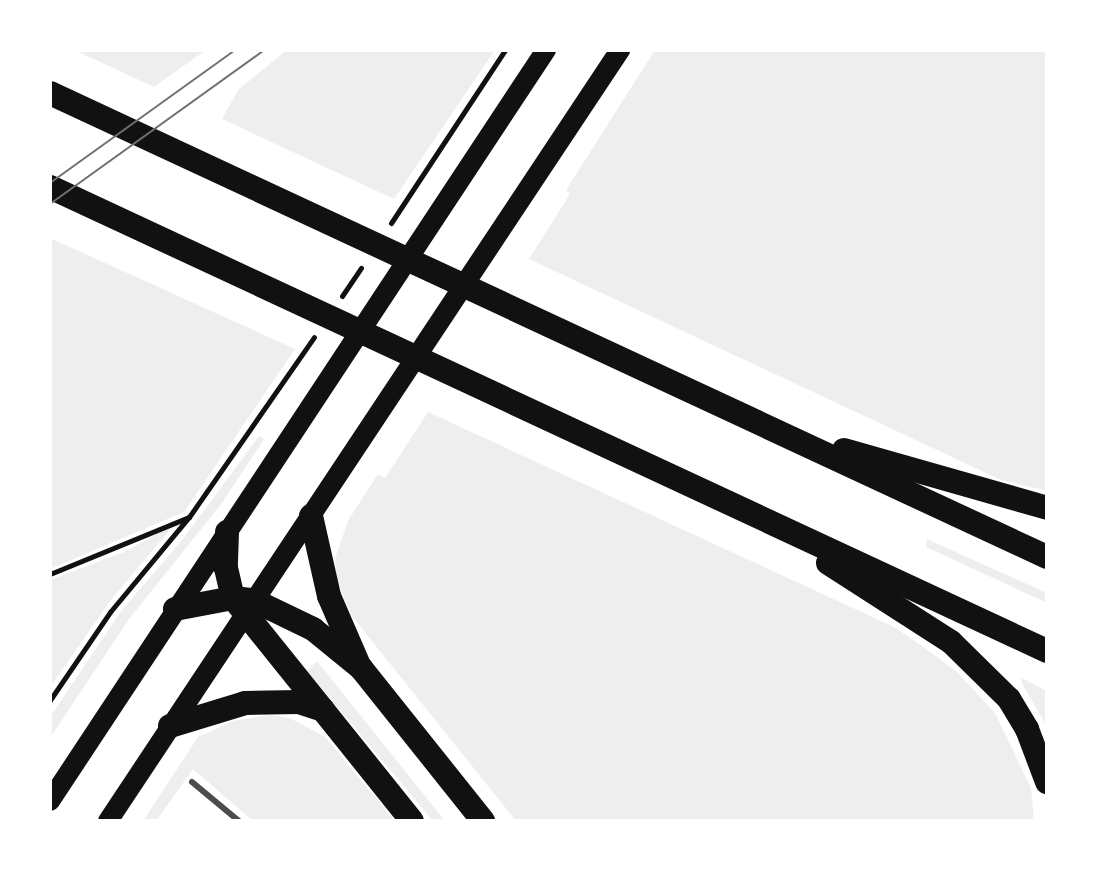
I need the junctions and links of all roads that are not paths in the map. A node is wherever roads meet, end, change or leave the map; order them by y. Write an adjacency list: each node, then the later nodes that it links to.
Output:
1 (546, 50): 9 (main road)
2 (620, 50): 8 (main road)
3 (50, 93): 5 (highway)
4 (50, 187): 7 (highway)
5 (772, 429): 6 (highway); 10 (highway)
6 (1047, 508)
7 (749, 512): 13 (highway); 18 (highway)
8 (311, 516): 11 (main road); 14 (highway)
9 (227, 532): 11 (highway); 12 (main road)
10 (1047, 557)
11 (243, 604): 12 (highway); 14 (highway); 15 (highway); 16 (main road)
12 (175, 609): 19 (main road)
13 (1047, 651)
14 (361, 668): 23 (highway)
15 (323, 710): 16 (highway); 22 (highway)
16 (170, 726): 20 (main road)
17 (192, 782): 21 (lane)
18 (1047, 782)
19 (50, 801)
20 (108, 821)
21 (239, 821)
22 (412, 821)
23 (483, 821)

